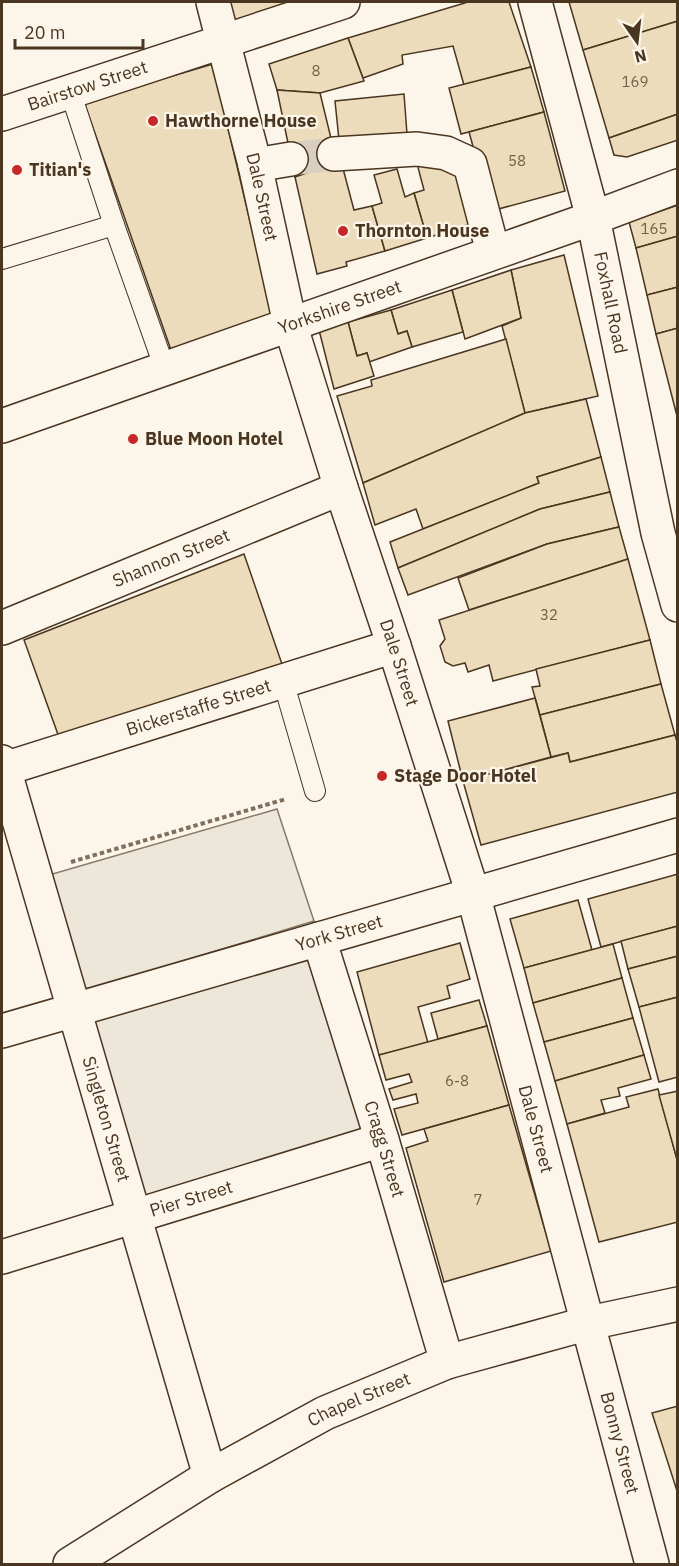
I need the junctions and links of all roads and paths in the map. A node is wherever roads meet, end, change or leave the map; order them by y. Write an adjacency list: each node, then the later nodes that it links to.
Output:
1 (213, 2): 4 (street, Dale Street)
2 (343, 2): 4 (street, Bairstow Street)
3 (535, 2): 11 (street, Foxhall Road)
4 (223, 41): 5 (street, Bairstow Street); 9 (street, Dale Street)
5 (70, 91): 6 (street, Bairstow Street); 12 (lane)
6 (2, 114)
7 (334, 154): 13 (street)
8 (291, 159): 9 (street)
9 (255, 165): 15 (street, Dale Street)
10 (678, 186): 11 (street, Yorkshire Street)
11 (593, 218): 13 (street, Yorkshire Street); 19 (street, Foxhall Road)
12 (114, 225): 14 (lane); 16 (lane)
13 (493, 252): 15 (street, Yorkshire Street)
14 (2, 260)
15 (290, 324): 16 (street, Yorkshire Street); 18 (street, Dale Street)
16 (165, 369): 17 (street, Yorkshire Street)
17 (2, 426)
18 (341, 488): 20 (street, Shannon Street); 21 (street, Dale Street)
19 (678, 605)
20 (2, 628)
21 (394, 646): 22 (street, Bickerstaffe Street); 27 (street, Dale Street)
22 (283, 681): 23 (street, Bickerstaffe Street); 24 (lane)
23 (2, 767): 26 (street, Singleton Street)
24 (315, 791): 26 (path)
25 (678, 835): 27 (street, York Street)
26 (33, 873): 29 (street, Singleton Street)
27 (473, 894): 28 (street, York Street); 35 (street, Dale Street)
28 (319, 939): 29 (street, York Street); 31 (street, Cragg Street)
29 (73, 1010): 30 (street, York Street); 32 (street, Singleton Street)
30 (2, 1031)
31 (382, 1140): 32 (street, Pier Street); 36 (street, Cragg Street)
32 (134, 1216): 33 (street, Pier Street); 37 (street, Singleton Street)
33 (2, 1257)
34 (678, 1304): 35 (street, Chapel Street)
35 (589, 1323): 36 (street, Chapel Street); 39 (street, Bonny Street)
36 (447, 1362): 37 (street, Chapel Street)
37 (210, 1476): 38 (street, Chapel Street)
38 (70, 1564)
39 (652, 1564)

